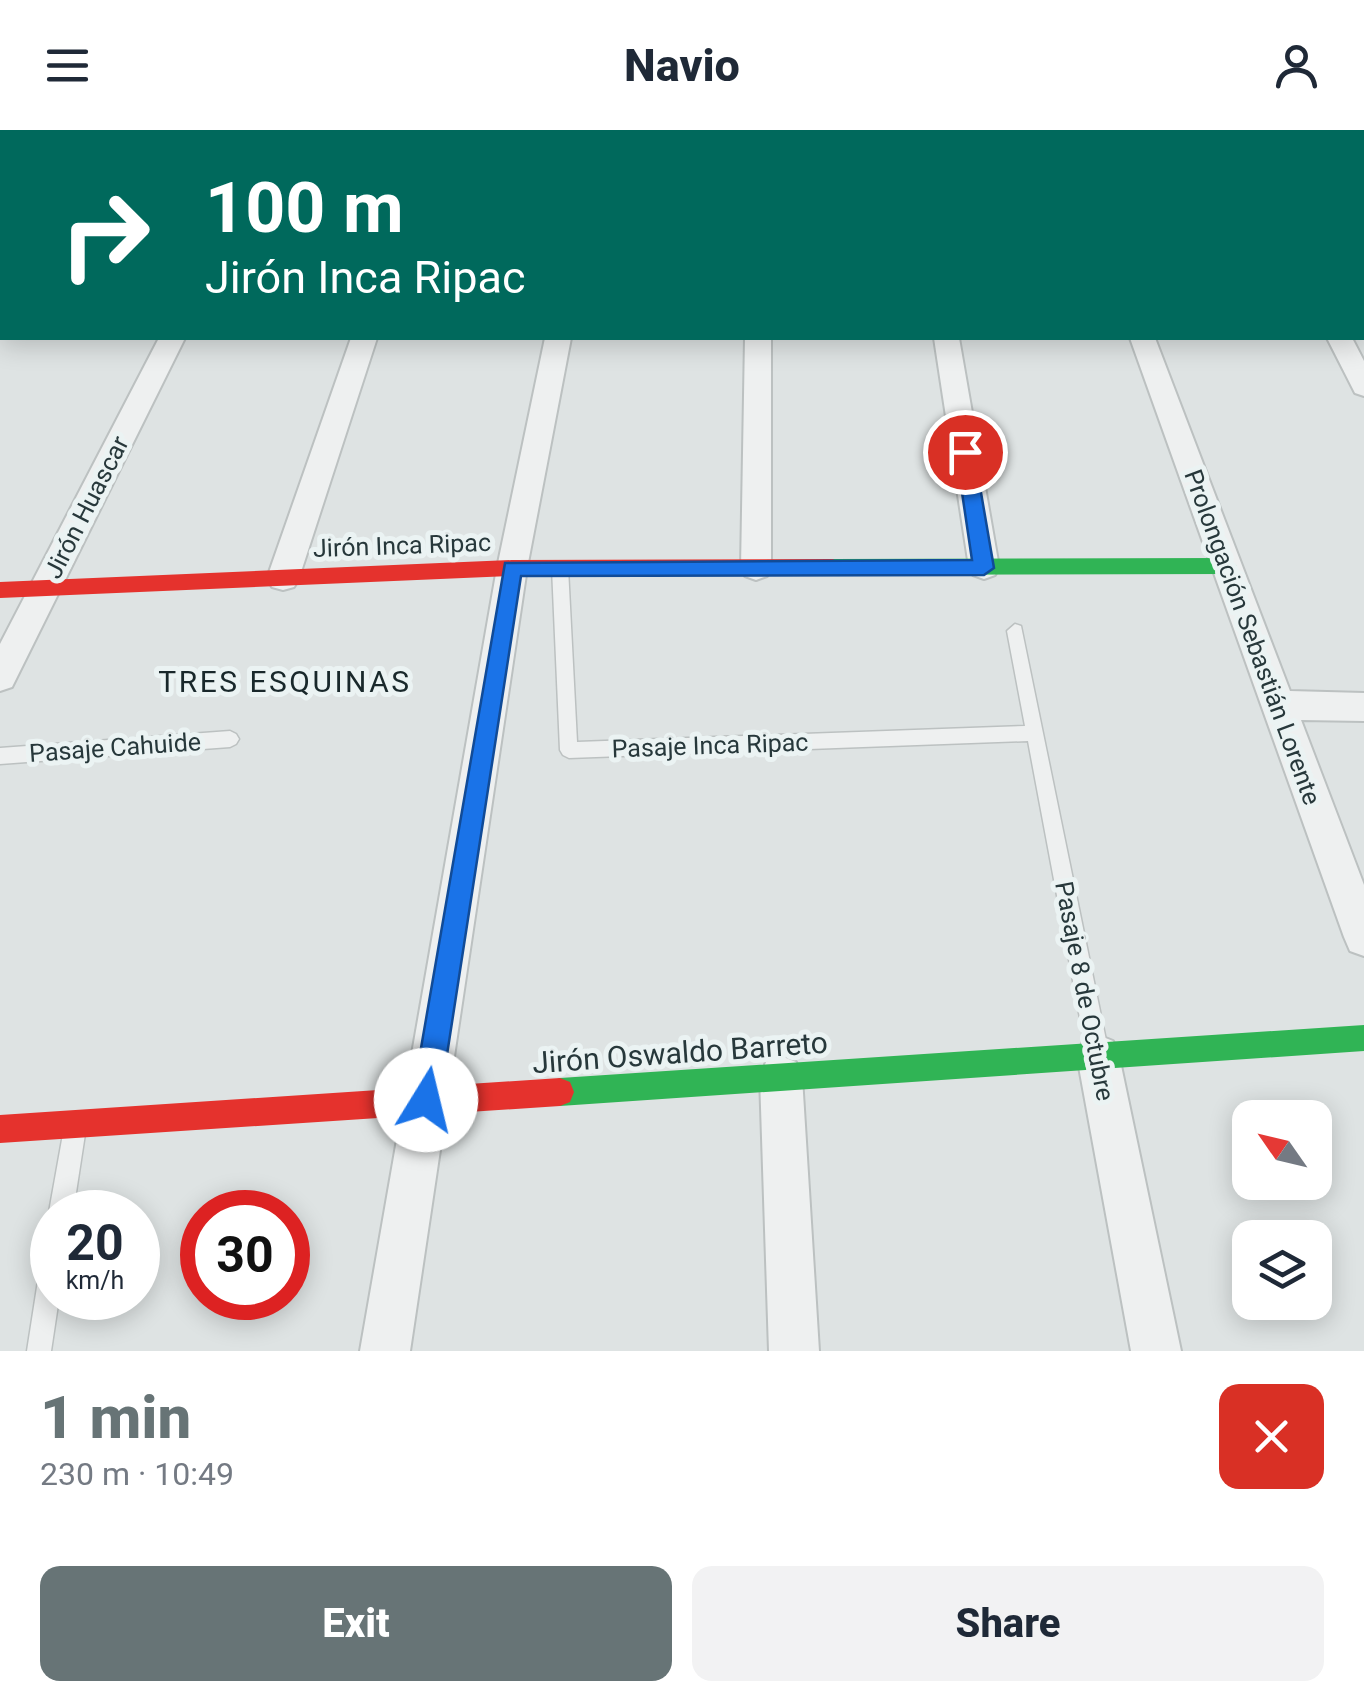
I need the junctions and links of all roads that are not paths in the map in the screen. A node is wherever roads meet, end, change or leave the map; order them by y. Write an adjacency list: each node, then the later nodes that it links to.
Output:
1 (171, 340): 15 (street, Jirón Huascar)
2 (363, 340): 14 (street)
3 (558, 340): 10 (street)
4 (758, 340): 12 (street)
5 (946, 340): 13 (street)
6 (1143, 340): 9 (street, Prolongación Sebastián Lorente)
7 (1340, 340): 8 (street)
8 (1364, 387)
9 (1227, 566): 13 (street, Jirón Inca Ripac); 19 (street, Prolongación Sebastián Lorente)
10 (512, 568): 11 (street, Jirón Inca Ripac); 14 (street, Jirón Inca Ripac); 28 (street)
11 (560, 568): 12 (street, Jirón Inca Ripac); 21 (lane, Pasaje Inca Ripac)
12 (756, 568): 13 (street, Jirón Inca Ripac)
13 (984, 568)
14 (282, 578): 15 (street, Jirón Inca Ripac)
15 (45, 588): 16 (street, Jirón Inca Ripac); 18 (street, Jirón Huascar)
16 (0, 590)
17 (1015, 631): 21 (lane, Pasaje 8 de Octubre)
18 (0, 677)
19 (1278, 705): 20 (street); 24 (street, Prolongación Sebastián Lorente)
20 (1364, 707)
21 (1034, 733): 26 (lane, Pasaje 8 de Octubre)
22 (230, 739): 23 (lane, Pasaje Cahuide)
23 (0, 756)
24 (1364, 937)
25 (1364, 1038): 26 (street, Jirón Oswaldo Barreto)
26 (1098, 1056): 27 (street, Jirón Oswaldo Barreto); 36 (street, Pasaje 8 de Octubre)
27 (781, 1077): 28 (street, Jirón Oswaldo Barreto); 35 (street)
28 (426, 1100): 29 (street, Jirón Oswaldo Barreto); 34 (street)
29 (75, 1124): 30 (street, Jirón Oswaldo Barreto); 31 (lane)
30 (0, 1129)
31 (64, 1190)
32 (44, 1320): 33 (lane)
33 (40, 1351)
34 (385, 1351)
35 (794, 1351)
36 (1156, 1351)

